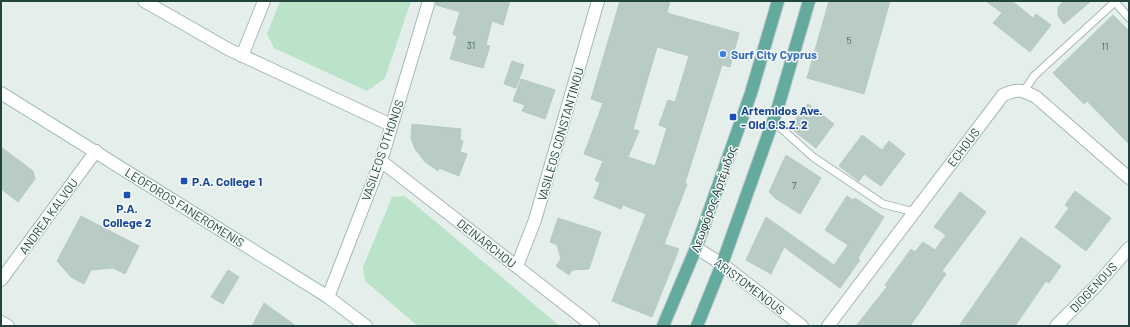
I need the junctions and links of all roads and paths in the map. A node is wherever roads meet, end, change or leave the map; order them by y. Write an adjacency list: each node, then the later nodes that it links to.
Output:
1 (144, 1): 9 (street)
2 (264, 1): 9 (street)
3 (429, 1): 13 (street, VASILEOS OTHONOS)
4 (598, 1): 21 (street, VASILEOS CONSTANTINOU)
5 (778, 1): 18 (main road, Λεωφόρος Αρτέμιδος)
6 (809, 1): 12 (main road)
7 (1115, 2): 8 (lane); 10 (lane)
8 (1129, 18)
9 (242, 56): 13 (street)
10 (1024, 91): 16 (street); 17 (street, ECHOUS)
11 (1, 92): 14 (street, LEOFOROS FANEROMENIS)
12 (773, 121): 17 (lane); 20 (main road)
13 (391, 125): 15 (street, VASILEOS OTHONOS)
14 (96, 151): 22 (street, ANDREA KALVOU); 23 (street, LEOFOROS FANEROMENIS)
15 (381, 161): 21 (street, DEINARCHOU); 23 (street, VASILEOS OTHONOS)
16 (1129, 178)
17 (914, 212): 31 (street, ECHOUS)
18 (696, 248): 20 (street, ARISTOMENOUS); 28 (main road, Λεωφόρος Αρτέμιδος)
19 (1129, 248): 32 (street, DIOGENOUS)
20 (722, 264): 29 (main road); 30 (street, ARISTOMENOUS)
21 (517, 266): 27 (street, DEINARCHOU)
22 (1, 280)
23 (328, 296): 26 (street, LEOFOROS FANEROMENIS)
24 (1, 322): 25 (street)
25 (8, 326)
26 (366, 326)
27 (593, 326)
28 (663, 326)
29 (696, 326)
30 (802, 326)
31 (828, 326)
32 (1056, 326)

